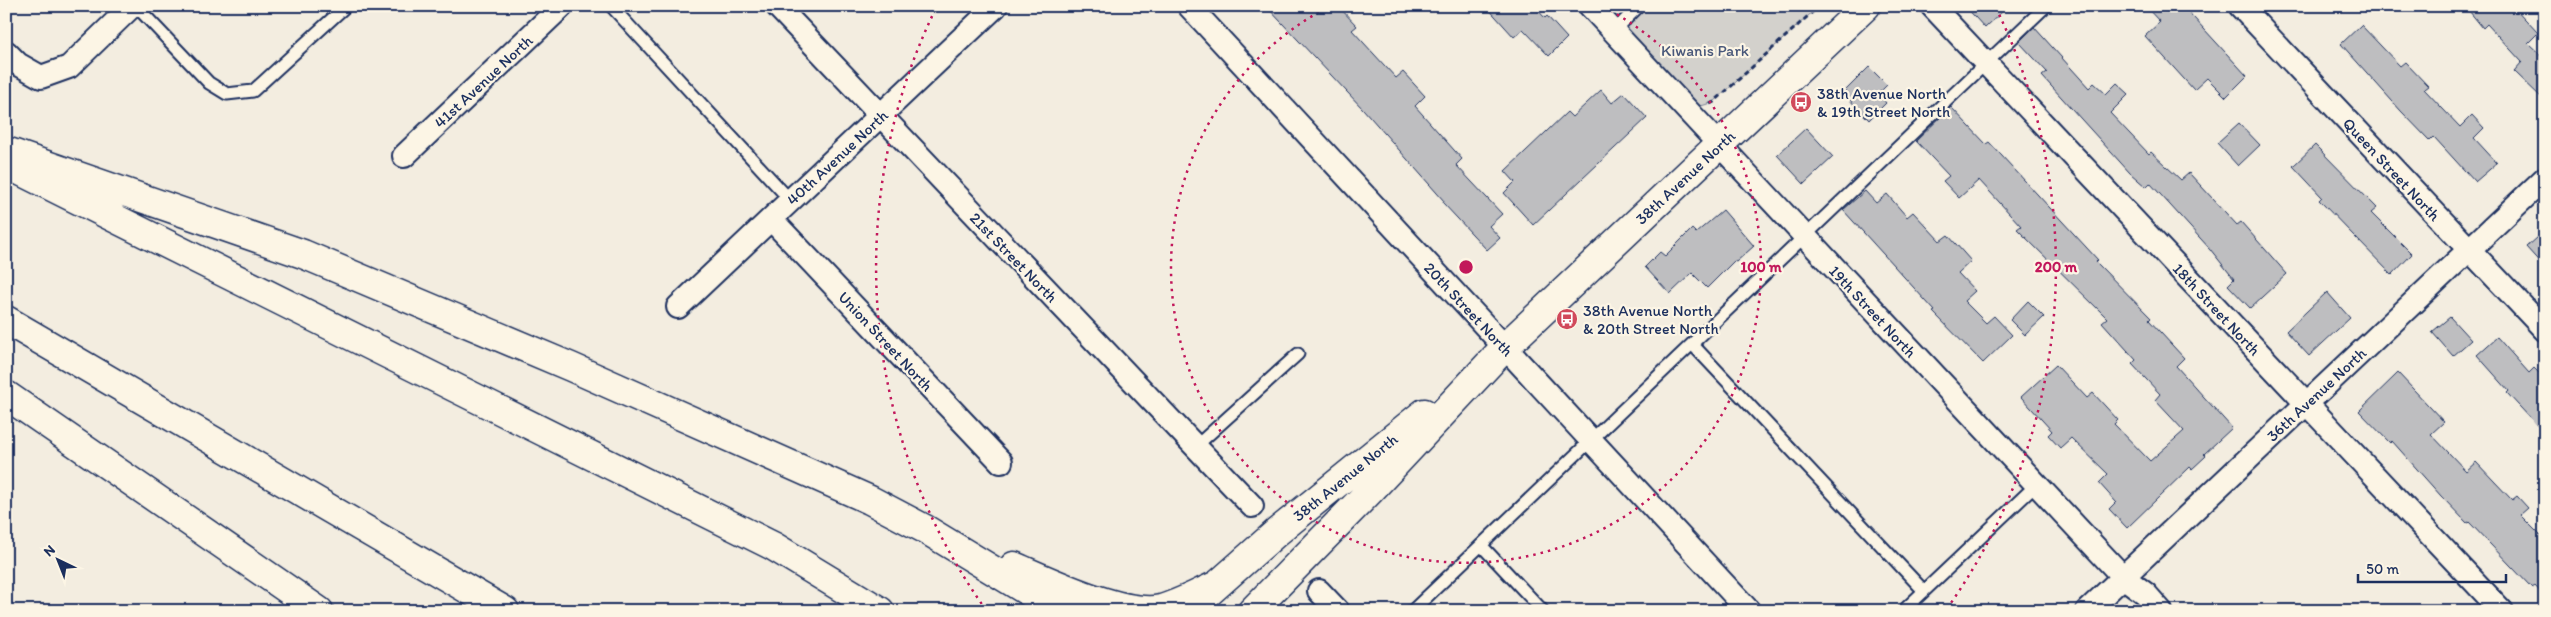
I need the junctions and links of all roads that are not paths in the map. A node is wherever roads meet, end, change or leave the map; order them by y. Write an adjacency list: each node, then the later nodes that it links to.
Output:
1 (134, 6): 2 (lane); 15 (street)
2 (346, 6)
3 (562, 6): 20 (street, 41st Avenue North)
4 (610, 6): 23 (lane)
5 (778, 6): 17 (street, 21st Street North)
6 (996, 6): 17 (street, 40th Avenue North)
7 (1189, 6): 31 (street, 20th Street North)
8 (1590, 6): 14 (street, 19th Street North)
9 (1639, 6): 14 (lane)
10 (1866, 6): 18 (main road, 38th Avenue North)
11 (1932, 6): 16 (street, 18th Street North)
12 (2046, 6): 16 (lane)
13 (2240, 6): 26 (street, Queen Street North)
14 (1613, 32): 18 (street, 19th Street North)
15 (6, 52)
16 (1986, 64): 25 (lane); 34 (street, 18th Street North)
17 (880, 116): 23 (street, 40th Avenue North); 36 (street, 21st Street North)
18 (1718, 146): 25 (street, 19th Street North); 31 (main road, 38th Avenue North)
19 (6, 151): 40 (main road)
20 (404, 156)
21 (6, 165): 48 (main road)
22 (2545, 178): 26 (street, 36th Avenue North)
23 (790, 201): 24 (street, 40th Avenue North)
24 (771, 219): 27 (street, 40th Avenue North); 37 (street, Union Street North)
25 (1804, 237): 30 (lane); 38 (street, 19th Street North)
26 (2469, 250): 29 (street, Queen Street North); 34 (street, 36th Avenue North)
27 (678, 307)
28 (6, 320): 47 (main road)
29 (2545, 330)
30 (1692, 344): 35 (lane); 45 (lane)
31 (1504, 347): 35 (street, 20th Street North); 43 (main road, 38th Avenue North); 51 (main road, 38th Avenue North)
32 (1298, 354): 36 (lane)
33 (6, 395): 46 (main road)
34 (2307, 403): 42 (street, 36th Avenue North); 59 (street, 18th Street North)
35 (1591, 441): 41 (lane); 55 (street, 20th Street North)
36 (1195, 447): 39 (street, 21st Street North)
37 (1001, 462)
38 (2036, 485): 42 (street, 19th Street North); 45 (lane)
39 (1252, 506)
40 (924, 530): 43 (main road); 49 (main road)
41 (1481, 545): 53 (lane); 54 (lane)
42 (2123, 577): 57 (street, 36th Avenue North); 58 (street, 19th Street North)
43 (1215, 586): 50 (main road, 38th Avenue North)
44 (1319, 590): 52 (street)
45 (1924, 591): 56 (lane)
46 (319, 611)
47 (505, 611)
48 (880, 611)
49 (1060, 611)
50 (1188, 611)
51 (1252, 611)
52 (1338, 611)
53 (1412, 611)
54 (1543, 611)
55 (1749, 611)
56 (1903, 611)
57 (2087, 611)
58 (2161, 611)
59 (2502, 611)

